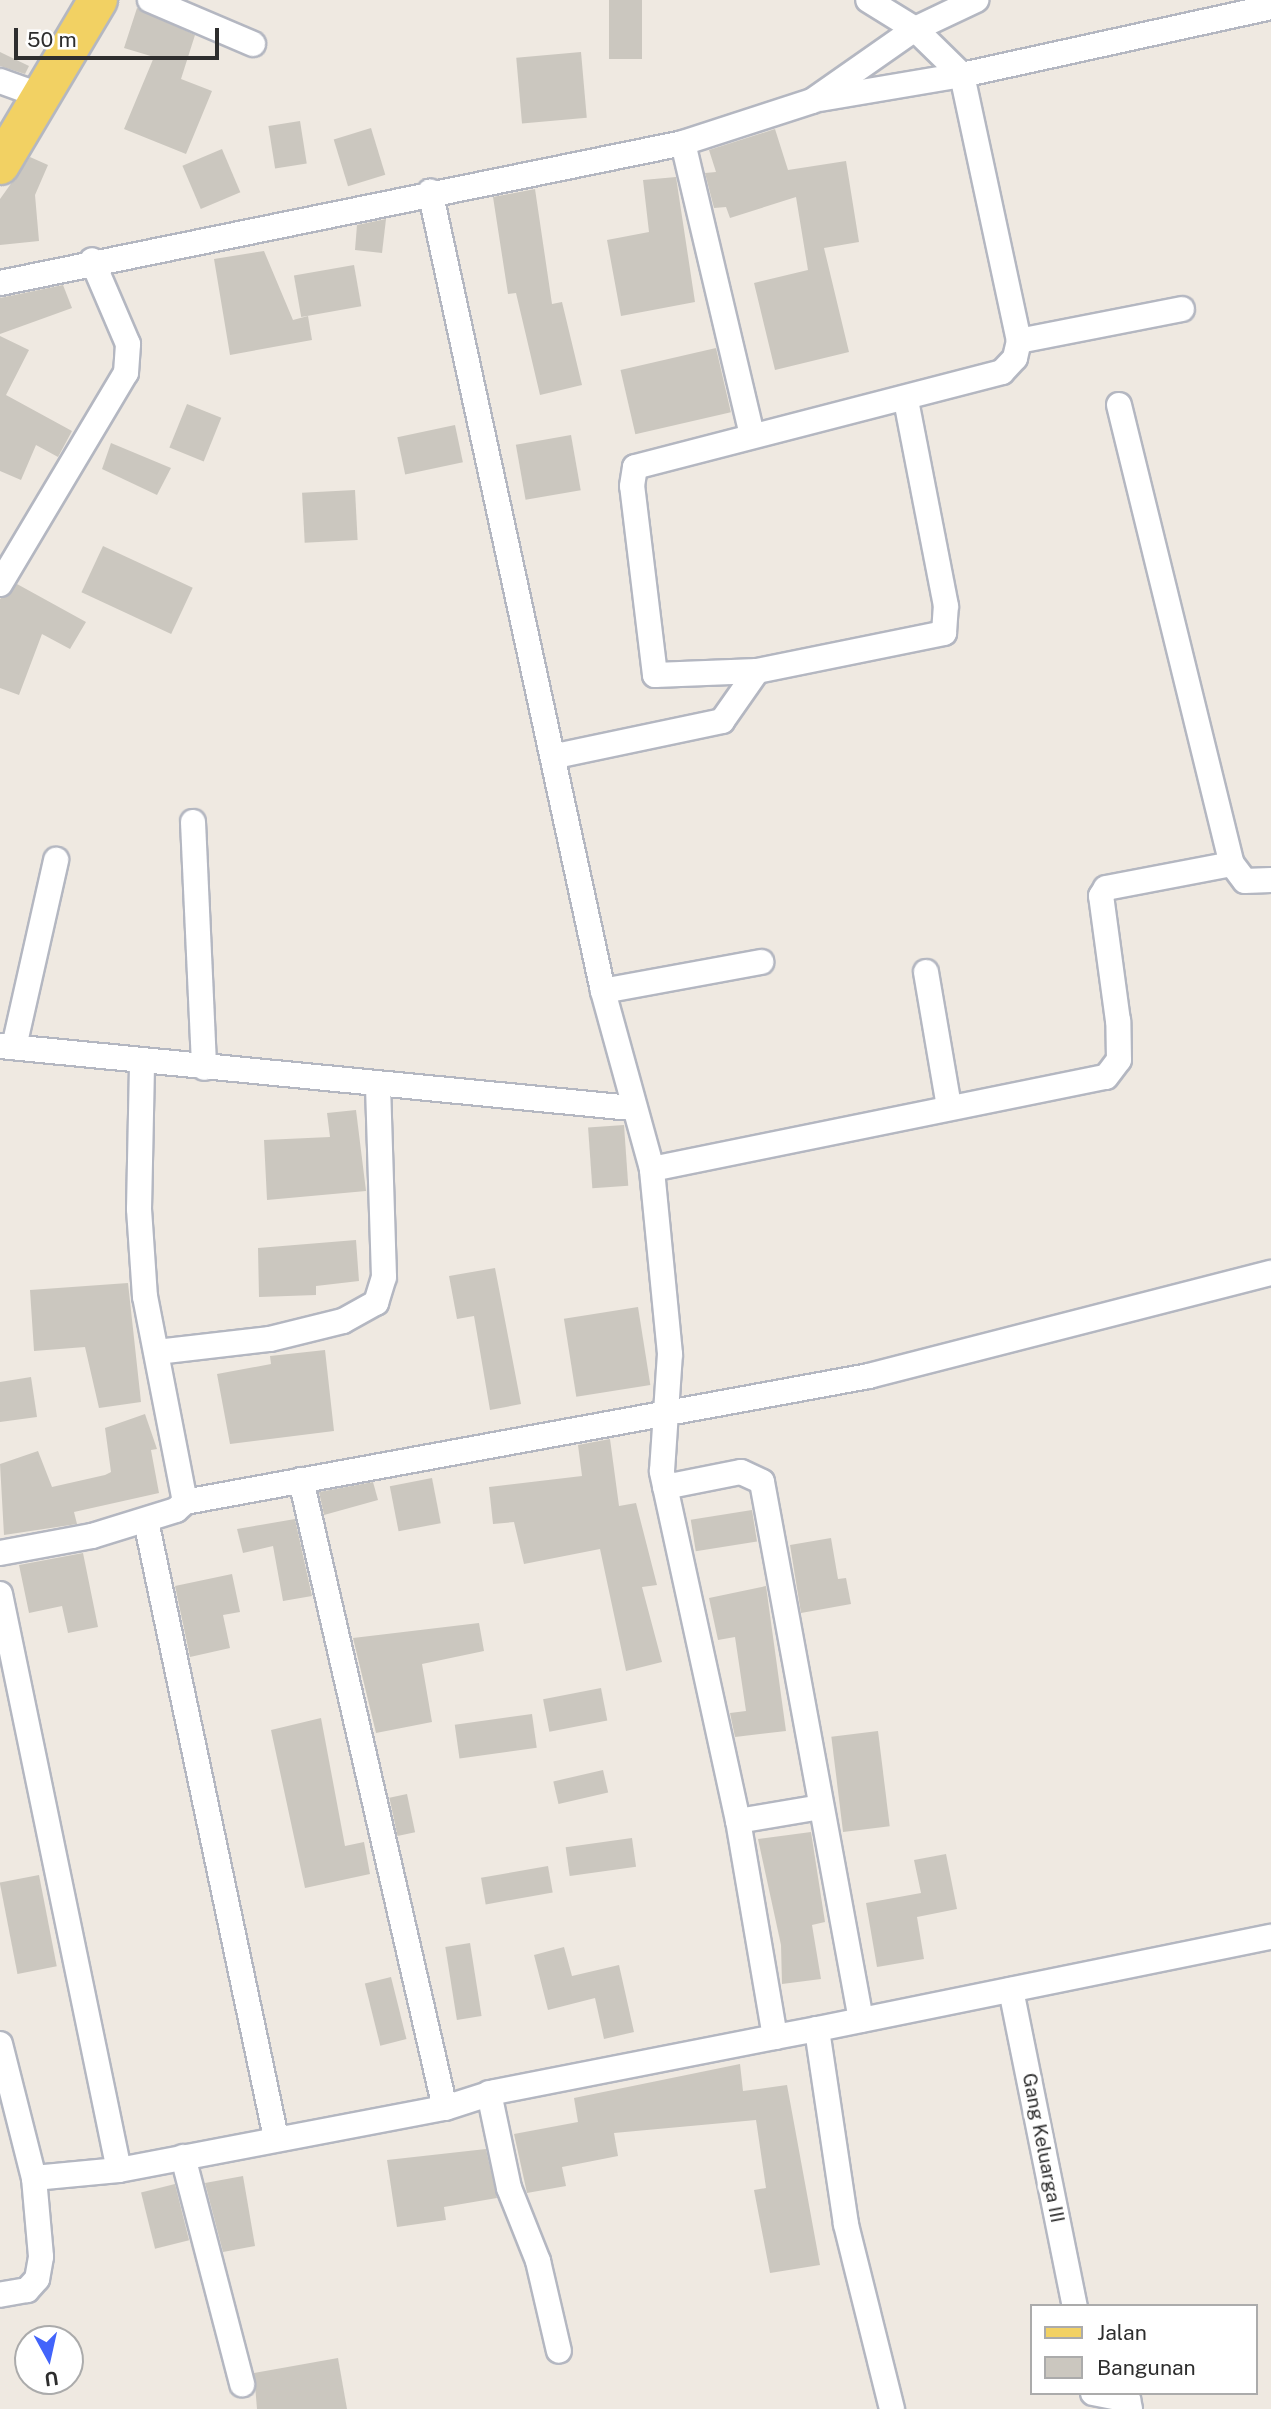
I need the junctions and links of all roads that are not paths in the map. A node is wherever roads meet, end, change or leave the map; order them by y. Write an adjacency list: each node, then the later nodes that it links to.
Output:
1 (98, 0): 10 (main road)
2 (150, 0): 7 (street)
3 (868, 0): 6 (street)
4 (976, 0): 6 (street)
5 (1271, 7): 8 (street)
6 (915, 29): 8 (street); 11 (street)
7 (253, 44)
8 (962, 75): 11 (street); 18 (street)
9 (0, 81): 10 (street)
10 (39, 95): 13 (main road)
11 (812, 101): 12 (street)
12 (683, 142): 14 (street); 21 (street)
13 (0, 165)
14 (429, 191): 15 (street); 24 (street)
15 (92, 260): 16 (street); 22 (street)
16 (0, 283)
17 (1182, 309): 18 (street)
18 (1019, 341): 19 (street)
19 (906, 401): 21 (street); 23 (street)
20 (1119, 405): 27 (street)
21 (752, 435): 23 (street)
22 (0, 584)
23 (757, 671): 24 (street)
24 (556, 756): 31 (street)
25 (193, 822): 34 (street)
26 (56, 860): 32 (street)
27 (1232, 864): 28 (street); 36 (street)
28 (1271, 880)
29 (761, 962): 31 (street)
30 (926, 972): 36 (street)
31 (603, 991): 37 (street)
32 (7, 1046): 33 (street)
33 (142, 1062): 34 (street); 40 (street)
34 (204, 1068): 35 (street)
35 (378, 1085): 37 (street); 40 (street)
36 (949, 1106): 38 (street)
37 (631, 1108): 38 (street)
38 (652, 1170): 41 (street)
39 (1271, 1273): 41 (street)
40 (157, 1352): 44 (street)
41 (667, 1412): 42 (street); 43 (street)
42 (301, 1480): 44 (street); 57 (street)
43 (666, 1487): 48 (street); 49 (street)
44 (185, 1502): 45 (street)
45 (146, 1521): 46 (street); 58 (street)
46 (0, 1553)
47 (0, 1594): 60 (street)
48 (821, 1807): 49 (street); 52 (street)
49 (738, 1821): 54 (street)
50 (1271, 1937): 51 (street)
51 (1011, 1990): 52 (street); 63 (street, Gang Keluarga III)
52 (861, 2020): 53 (street)
53 (817, 2029): 54 (street); 67 (street)
54 (775, 2037): 56 (street)
55 (0, 2044): 61 (street)
56 (489, 2093): 57 (street); 64 (street)
57 (445, 2108): 58 (street)
58 (276, 2138): 59 (street)
59 (183, 2157): 60 (street); 65 (street)
60 (119, 2170): 61 (street)
61 (34, 2178): 62 (street)
62 (0, 2295)
63 (1075, 2304)
64 (559, 2351)
65 (242, 2384)
66 (1103, 2395): 68 (street)
67 (892, 2409)
68 (1130, 2409)

